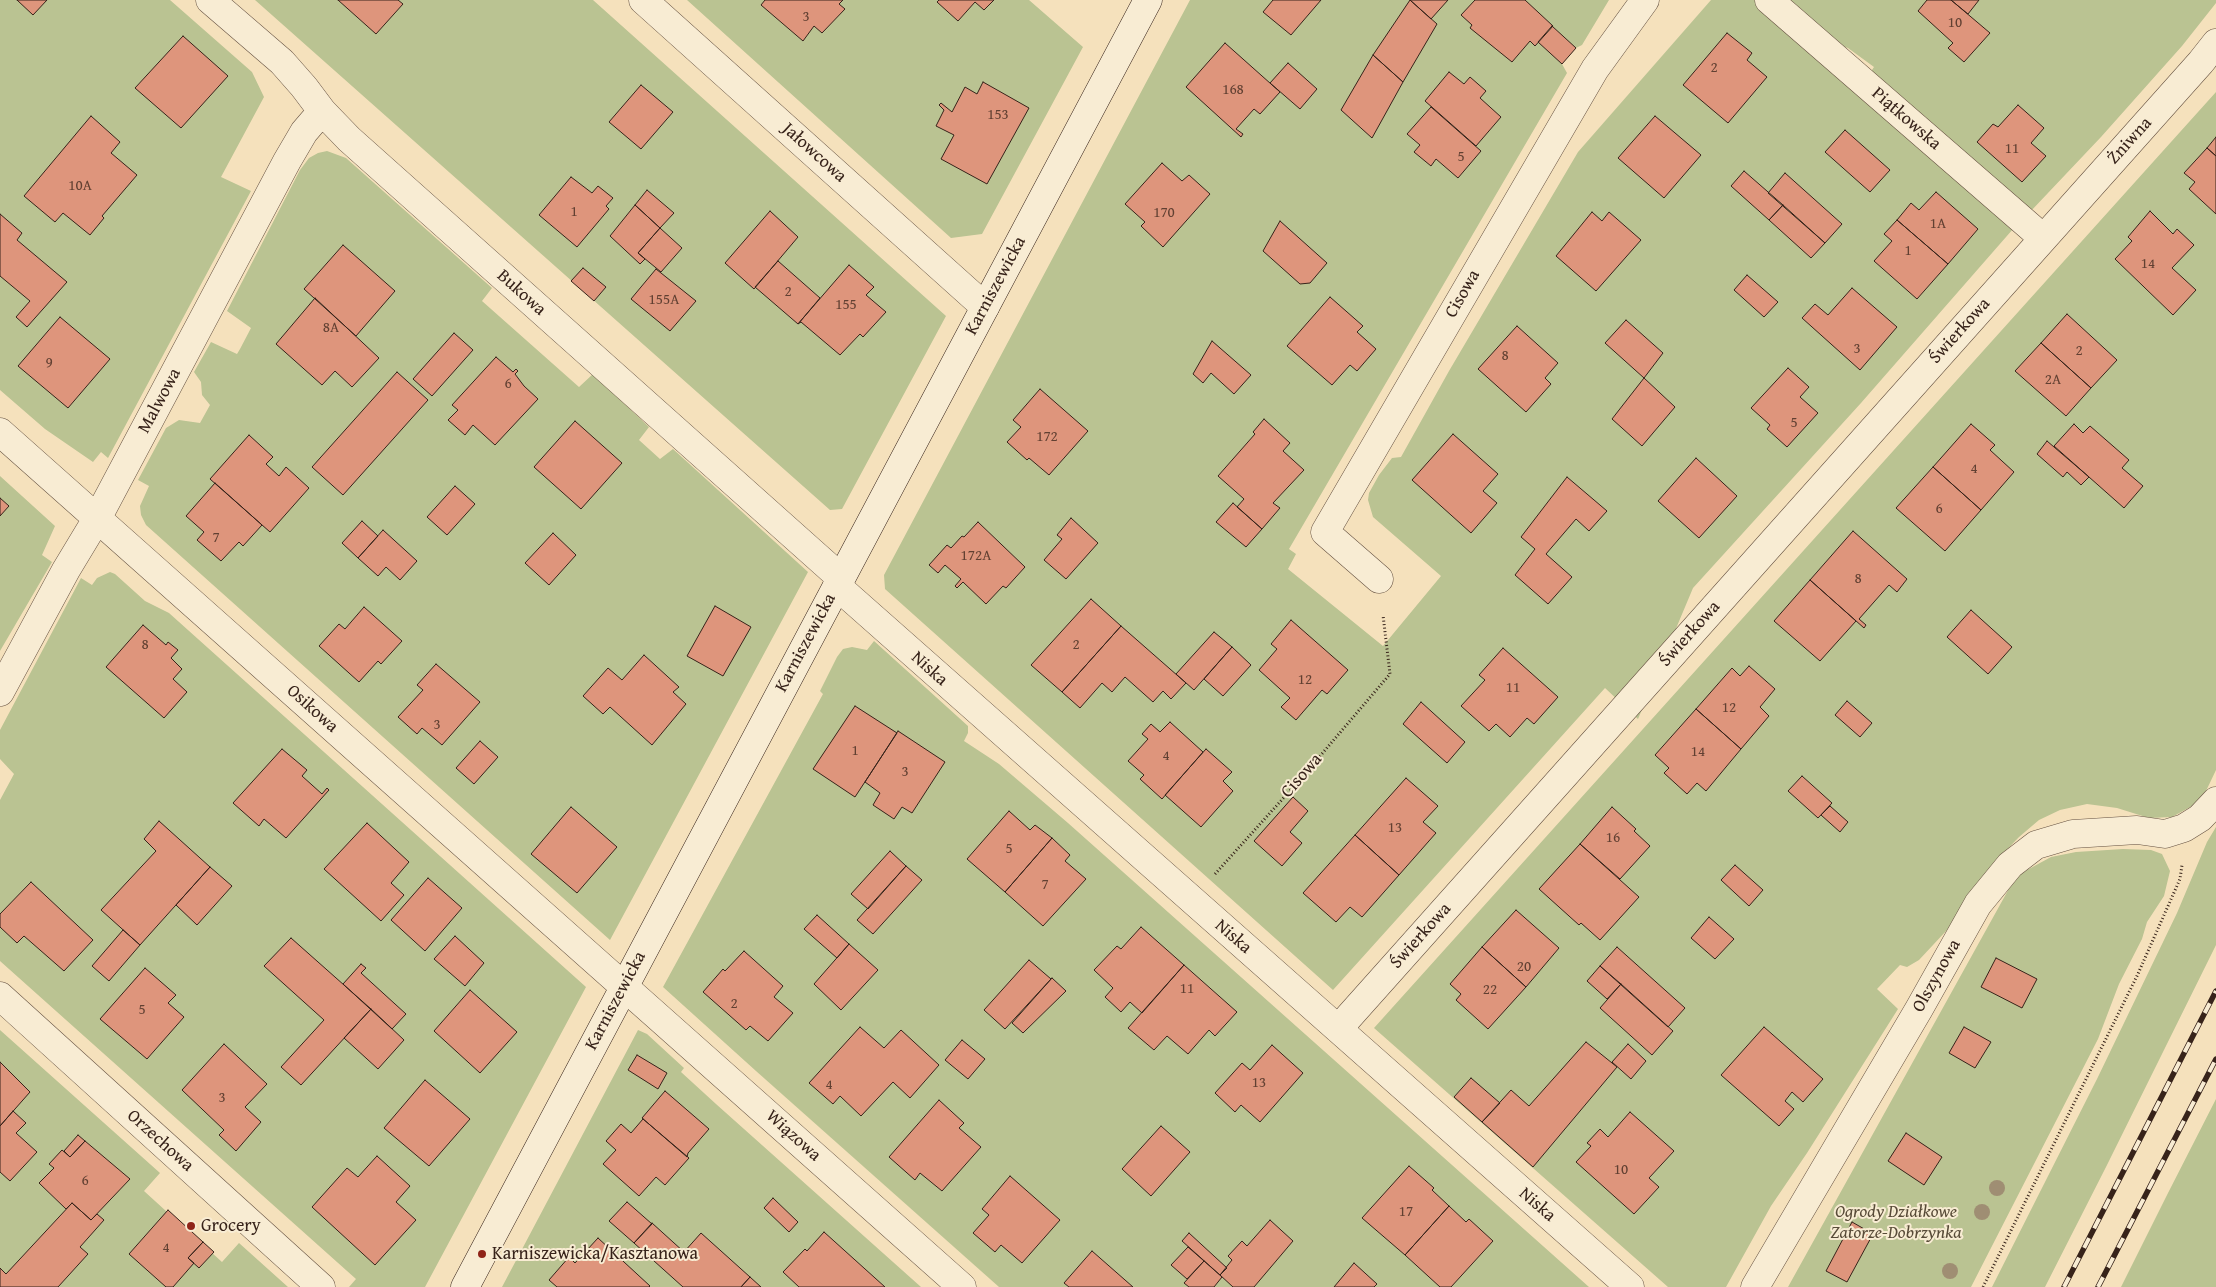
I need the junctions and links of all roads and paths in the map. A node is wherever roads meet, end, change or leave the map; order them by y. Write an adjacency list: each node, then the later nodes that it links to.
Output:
1 (210, 0): 7 (street, Bukowa)
2 (643, 0): 9 (street, Jałowcowa)
3 (1148, 0): 9 (street, Karniszewicka)
4 (1645, 0): 12 (street, Cisowa)
5 (1769, 0): 8 (street, Piątkowska)
6 (2216, 43): 8 (street, Żniwna)
7 (322, 111): 11 (street, Malwowa); 13 (street, Bukowa)
8 (2043, 238): 21 (street, Świerkowa)
9 (985, 307): 13 (street, Karniszewicka)
10 (0, 432): 11 (street, Osikowa)
11 (98, 517): 15 (street, Malwowa); 19 (street, Osikowa)
12 (1379, 579)
13 (839, 582): 18 (street, Niska); 19 (street, Karniszewicka)
14 (1386, 642): 18 (path, Cisowa)
15 (0, 692)
16 (2216, 801): 17 (street, Olszynowa)
17 (2184, 828): 26 (street, Olszynowa); 27 (path)
18 (1191, 901): 21 (street, Niska)
19 (624, 985): 23 (street, Karniszewicka); 24 (street, Wiązowa)
20 (0, 996): 22 (street, Orzechowa)
21 (1338, 1029): 25 (street, Niska)
22 (321, 1287)
23 (465, 1287)
24 (962, 1287)
25 (1630, 1287)
26 (1755, 1287)
27 (1983, 1287)

